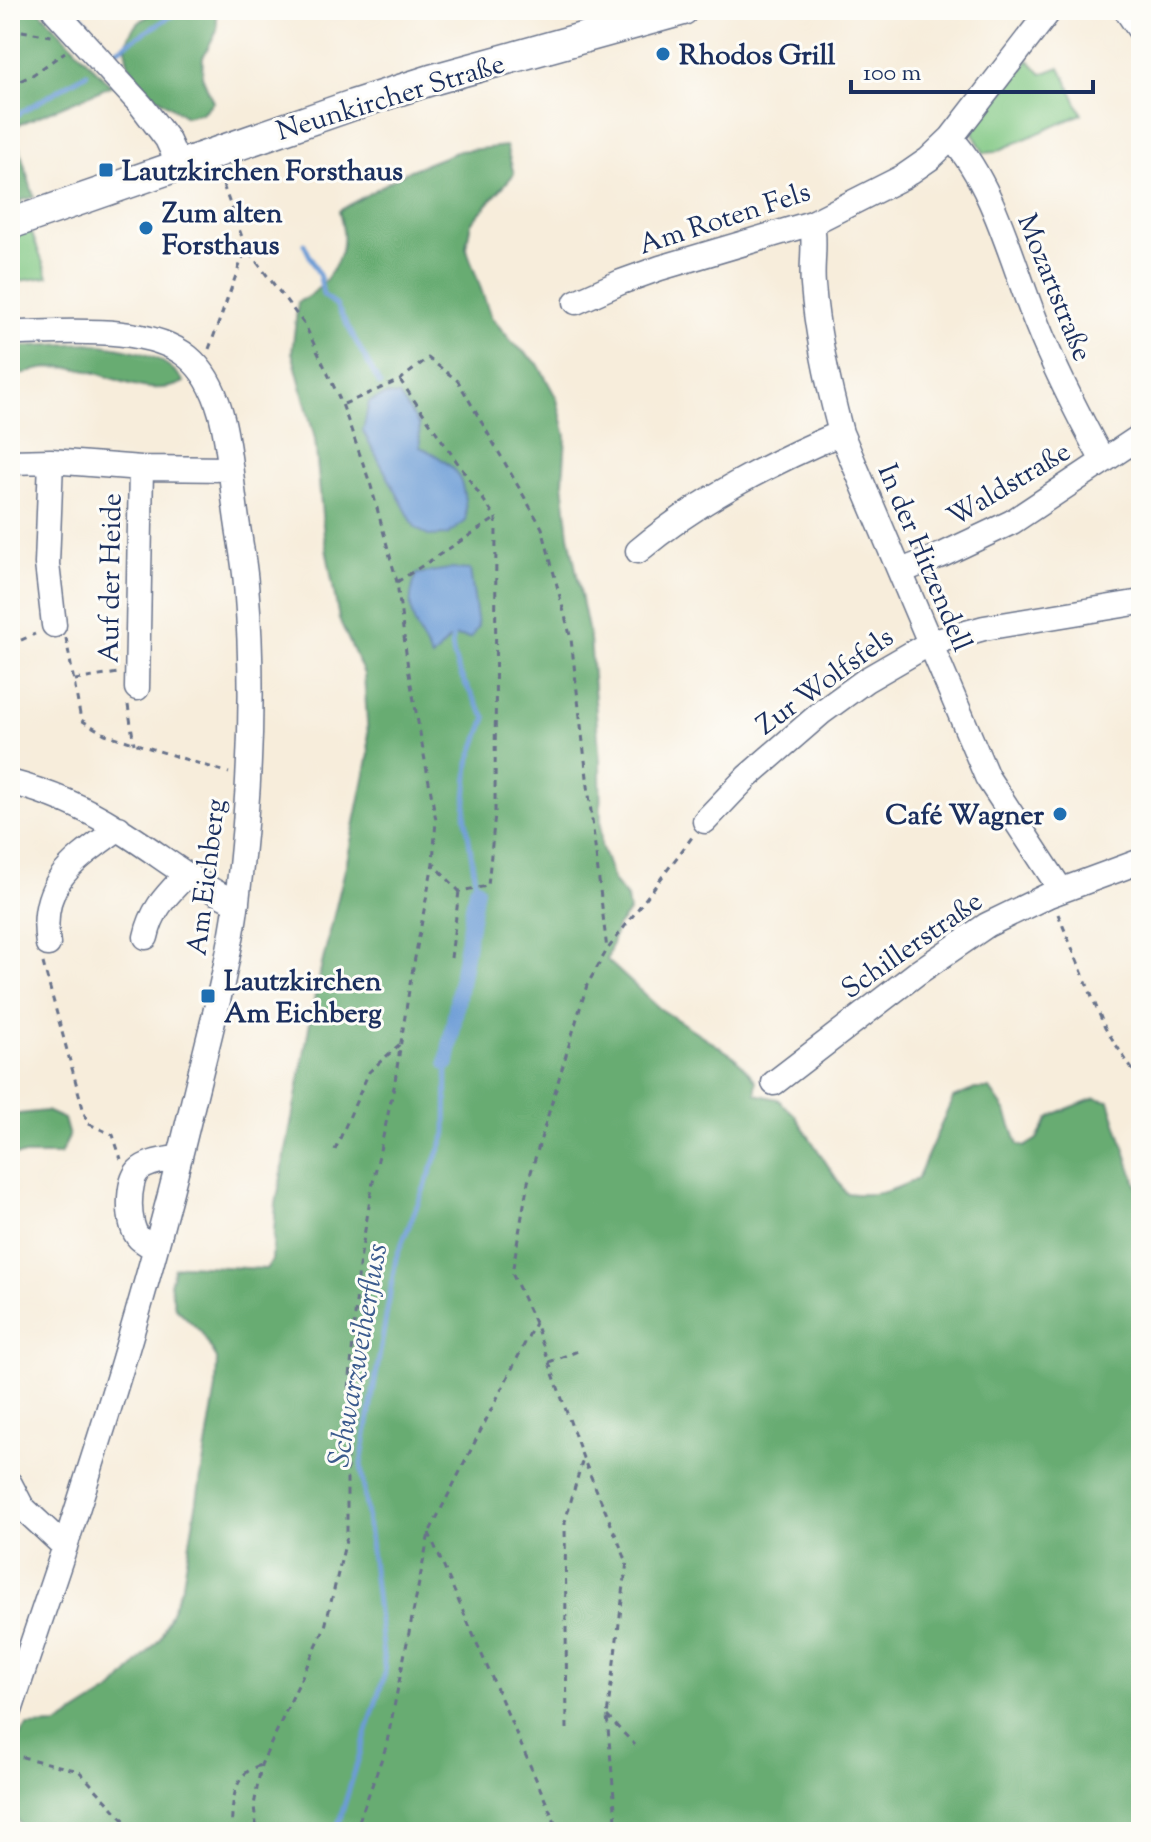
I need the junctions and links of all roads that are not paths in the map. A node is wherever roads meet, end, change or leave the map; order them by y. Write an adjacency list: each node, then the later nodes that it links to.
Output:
1 (54, 10): 7 (street)
2 (683, 10): 7 (main road, Neunkircher Straße)
3 (1050, 10): 6 (street, Am Roten Fels)
4 (1126, 10): 5 (street)
5 (1141, 32)
6 (951, 138): 8 (street, Am Roten Fels); 15 (street, Mozartstraße)
7 (179, 165): 9 (main road, Neunkircher Straße)
8 (812, 223): 10 (street, Am Roten Fels); 12 (street, In der Hitzendell)
9 (10, 224)
10 (576, 302)
11 (10, 333): 18 (street, Am Eichberg)
12 (841, 433): 19 (street); 20 (street, In der Hitzendell)
13 (1141, 436): 15 (street, Waldstraße)
14 (51, 461): 16 (street, Auf der Heide); 17 (street, Auf der Heide); 22 (street, Auf der Heide)
15 (1103, 461): 20 (street, Waldstraße)
16 (10, 462)
17 (141, 468): 18 (street, Auf der Heide); 24 (street, Auf der Heide)
18 (229, 469): 32 (street, Am Eichberg)
19 (638, 551)
20 (901, 571): 23 (street, In der Hitzendell)
21 (1141, 602): 23 (street, Zur Wolfsfels)
22 (54, 625)
23 (930, 643): 27 (street, Zur Wolfsfels); 31 (street, In der Hitzendell)
24 (137, 688)
25 (20, 785): 26 (street); 28 (street)
26 (10, 804)
27 (705, 821)
28 (119, 828): 30 (street); 34 (street)
29 (1141, 861): 31 (street, Schillerstraße)
30 (185, 876): 32 (street); 33 (street)
31 (1055, 893): 35 (street, Schillerstraße)
32 (237, 903): 36 (street, Am Eichberg)
33 (146, 937)
34 (48, 944)
35 (774, 1083)
36 (180, 1157): 37 (street, Am Eichberg); 37 (street)
37 (155, 1249): 39 (street, Am Eichberg)
38 (10, 1484): 39 (street)
39 (65, 1547): 40 (street, Am Eichberg)
40 (10, 1711)

